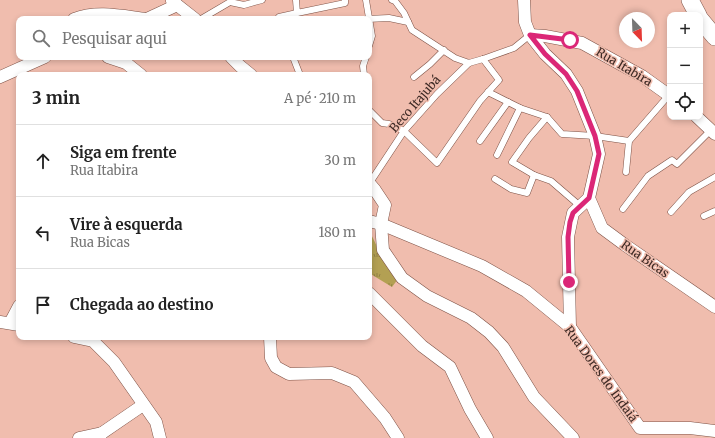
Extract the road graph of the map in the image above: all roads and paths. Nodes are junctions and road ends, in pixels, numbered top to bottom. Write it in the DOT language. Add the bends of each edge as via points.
graph roads {
  1 [pos="262,0"];
  2 [pos="296,0"];
  3 [pos="322,0"];
  4 [pos="345,0"];
  5 [pos="366,0"];
  6 [pos="392,0"];
  7 [pos="524,0"];
  8 [pos="690,0"];
  9 [pos="173,3"];
  10 [pos="324,8"];
  11 [pos="696,12"];
  12 [pos="297,13"];
  13 [pos="83,16"];
  14 [pos="126,16"];
  15 [pos="151,16"];
  16 [pos="191,16"];
  17 [pos="206,16"];
  18 [pos="284,16"];
  19 [pos="368,16"];
  20 [pos="372,19"];
  21 [pos="408,22"];
  22 [pos="703,23"];
  23 [pos="530,35"];
  24 [pos="715,37"];
  25 [pos="444,50"];
  26 [pos="483,59"];
  27 [pos="34,60"];
  28 [pos="117,60"];
  29 [pos="235,60"];
  30 [pos="294,60"];
  31 [pos="365,60"];
  32 [pos="468,63"];
  33 [pos="137,72"];
  34 [pos="247,72"];
  35 [pos="299,72"];
  36 [pos="363,72"];
  37 [pos="414,76"];
  38 [pos="0,77"];
  39 [pos="488,92"];
  40 [pos="667,94"];
  41 [pos="667,99"];
  42 [pos="508,102"];
  43 [pos="520,108"];
  44 [pos="372,113"];
  45 [pos="547,117"];
  46 [pos="700,120"];
  47 [pos="404,131"];
  48 [pos="713,132"];
  49 [pos="595,136"];
  50 [pos="480,141"];
  51 [pos="629,141"];
  52 [pos="497,155"];
  53 [pos="626,172"];
  54 [pos="534,175"];
  55 [pos="715,177"];
  56 [pos="372,179"];
  57 [pos="495,179"];
  58 [pos="372,187"];
  59 [pos="584,202"];
  60 [pos="623,209"];
  61 [pos="715,211"];
  62 [pos="671,212"];
  63 [pos="704,216"];
  64 [pos="372,222"];
  65 [pos="381,224"];
  66 [pos="372,296"];
  67 [pos="715,307"];
  68 [pos="16,312"];
  69 [pos="10,323"];
  70 [pos="570,327"];
  71 [pos="95,340"];
  72 [pos="270,340"];
  73 [pos="143,406"];
  74 [pos="156,422"];
  75 [pos="715,431"];
  76 [pos="642,433"];
  77 [pos="100,436"];
  78 [pos="79,438"];
  79 [pos="160,438"];
  80 [pos="169,438"];
  81 [pos="398,438"];
  82 [pos="487,438"];
  83 [pos="573,438"];
  1 -- 17 [label="lane" via="244,5 230,2"];
  2 -- 12 [label="lane"];
  3 -- 10 [label="lane"];
  4 -- 10 [label="lane" via="345,3"];
  5 -- 19 [label="lane"];
  6 -- 21 [label="lane" via="404,12"];
  7 -- 23 [label="street" via="525,22"];
  8 -- 11 [label="street"];
  9 -- 15 [label="street"];
  9 -- 16 [label="street"];
  10 -- 12 [label="lane"];
  12 -- 18 [label="lane"];
  13 -- 14 [label="street"];
  20 -- 21 [label="lane" via="389,18"];
  21 -- 25 [label="lane" via="412,30"];
  22 -- 24 [label="street"];
  23 -- 26 [label="lane" via="514,48"];
  23 -- 40 [label="street, Rua Itabira" via="582,43 642,76"];
  23 -- 49 [label="street" via="566,74 577,91"];
  25 -- 32 [label="lane"];
  25 -- 37 [label="lane"];
  26 -- 32 [label="lane"];
  26 -- 39 [label="lane" via="500,80"];
  27 -- 38 [label="street"];
  28 -- 33 [label="street" via="126,63"];
  29 -- 34 [label="street"];
  30 -- 35 [label="lane"];
  31 -- 36 [label="lane"];
  32 -- 47 [label="lane, Beco Itajubá"];
  39 -- 42 [label="lane"];
  39 -- 47 [label="lane" via="437,163"];
  41 -- 51 [label="lane"];
  42 -- 43 [label="lane"];
  42 -- 50 [label="lane"];
  43 -- 45 [label="lane"];
  43 -- 52 [label="lane"];
  44 -- 47 [label="lane" via="382,123"];
  45 -- 49 [label="lane" via="562,134"];
  45 -- 54 [label="lane" via="512,162"];
  46 -- 48 [label="street"];
  47 -- 56 [label="lane, Beco Itajubá"];
  48 -- 60 [label="lane" via="677,164 672,160 648,176"];
  49 -- 51 [label="lane"];
  49 -- 59 [label="street" via="599,154"];
  51 -- 53 [label="lane"];
  54 -- 57 [label="lane" via="527,193 511,189"];
  54 -- 59 [label="lane" via="551,181"];
  55 -- 62 [label="lane" via="689,192"];
  58 -- 65 [label="street" via="385,205"];
  59 -- 67 [label="street, Rua Bicas" via="602,228"];
  59 -- 70 [label="street" via="573,213 568,237"];
  61 -- 63 [label="lane"];
  64 -- 65 [label="street, Rua Dores do Indaiá"];
  65 -- 70 [label="street, Rua Dores do Indaiá" via="482,266 526,292"];
  65 -- 83 [label="street" via="383,250 402,278 427,296 471,318 488,332 503,347 534,397"];
  66 -- 82 [label="street" via="422,346 450,367"];
  68 -- 69 [label="street"];
  70 -- 76 [label="street, Rua Dores do Indaiá"];
  71 -- 73 [label="street" via="114,362"];
  72 -- 81 [label="street" via="271,358 276,367 289,374 332,373 354,382 385,418"];
  73 -- 74 [label="street"];
  73 -- 77 [label="street"];
  74 -- 79 [label="street"];
  74 -- 80 [label="street"];
  75 -- 76 [label="street, Rua Dores do Indaiá" via="690,428"];
  77 -- 78 [label="street"];
}
